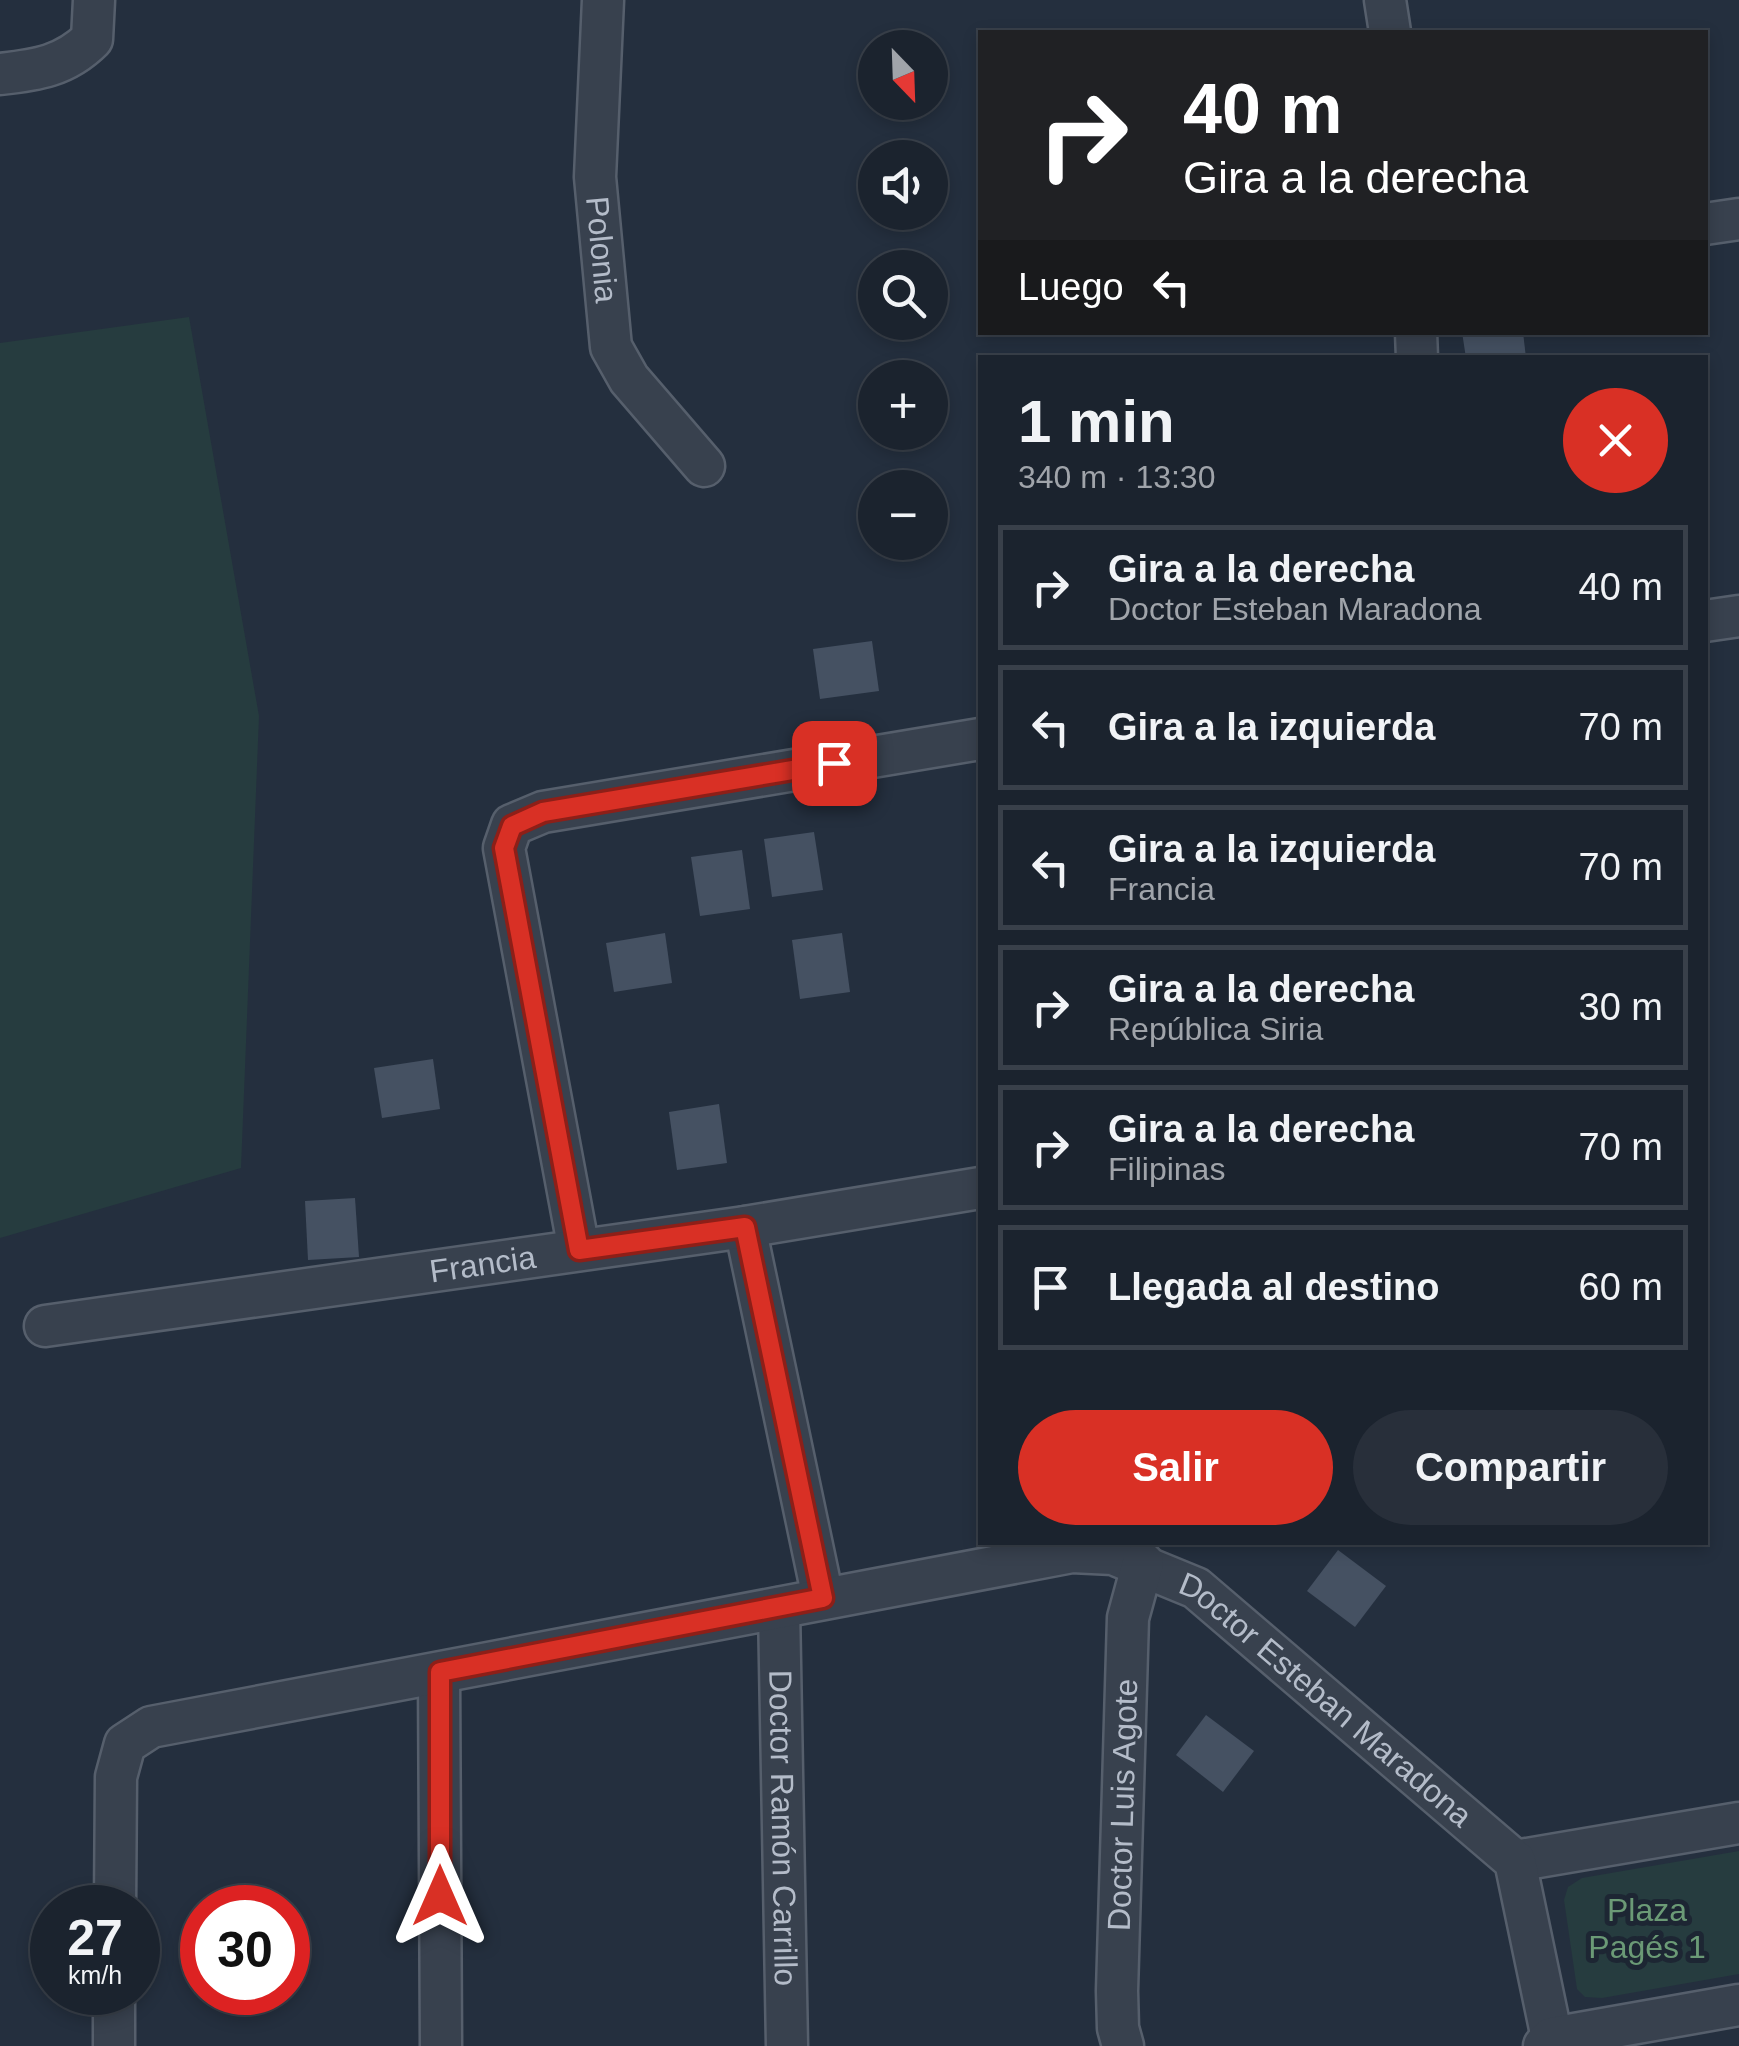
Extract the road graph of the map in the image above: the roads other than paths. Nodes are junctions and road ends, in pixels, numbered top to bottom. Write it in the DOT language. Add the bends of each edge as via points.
graph roads {
  1 [pos="94,0"];
  2 [pos="603,0"];
  3 [pos="1385,0"];
  4 [pos="1390,30"];
  5 [pos="0,74"];
  6 [pos="1739,218"];
  7 [pos="1708,223"];
  8 [pos="704,466"];
  9 [pos="1739,616"];
  10 [pos="1708,621"];
  11 [pos="978,739"];
  12 [pos="978,1188"];
  13 [pos="745,1227"];
  14 [pos="579,1250"];
  15 [pos="45,1326"];
  16 [pos="1143,1563"];
  17 [pos="823,1598"];
  18 [pos="778,1608"];
  19 [pos="440,1672"];
  20 [pos="1739,1823"];
  21 [pos="1515,1861"];
  22 [pos="115,1885"];
  23 [pos="1739,2006"];
  24 [pos="114,2015"];
  25 [pos="1548,2042"];
  26 [pos="114,2046"];
  27 [pos="441,2046"];
  28 [pos="787,2046"];
  29 [pos="1123,2046"];
  1 -- 5 [label="street" via="92,39 74,56 43,69"];
  2 -- 8 [label="street, Polonia" via="596,176 611,347 629,380"];
  3 -- 4 [label="street"];
  6 -- 7 [label="street"];
  9 -- 10 [label="street"];
  11 -- 14 [label="street" via="543,812 512,826 504,848"];
  12 -- 13 [label="street, Francia"];
  13 -- 14 [label="street, Francia"];
  13 -- 17 [label="street"];
  14 -- 15 [label="street, Francia"];
  16 -- 17 [label="street, Doctor Esteban Maradona" via="1072,1552"];
  16 -- 21 [label="street, Doctor Esteban Maradona" via="1196,1588"];
  16 -- 29 [label="street, Doctor Luis Agote" via="1128,1618 1117,1991"];
  17 -- 18 [label="street, Doctor Esteban Maradona"];
  18 -- 19 [label="street, Doctor Esteban Maradona"];
  18 -- 28 [label="street, Doctor Ramón Carrillo"];
  19 -- 22 [label="street, Doctor Esteban Maradona" via="150,1726 125,1744 116,1778"];
  19 -- 27 [label="street"];
  20 -- 21 [label="street"];
  21 -- 25 [label="street"];
  23 -- 25 [label="street"];
  24 -- 26 [label="street"];
}
